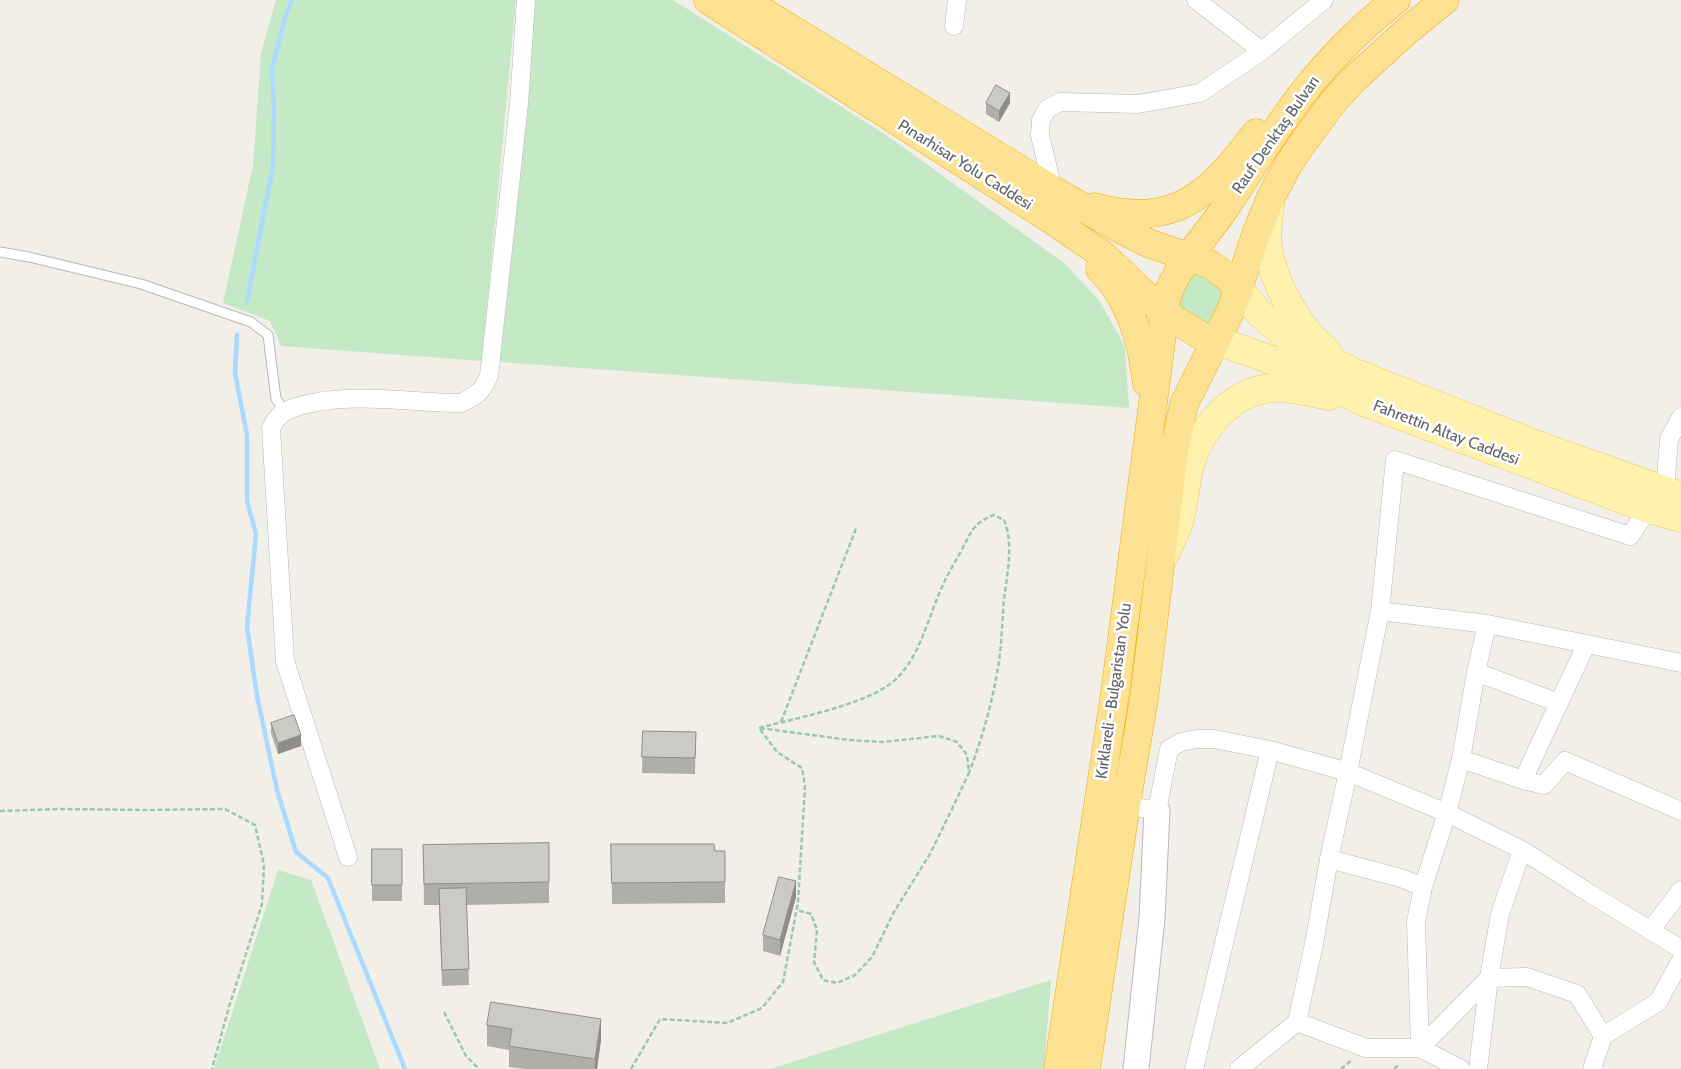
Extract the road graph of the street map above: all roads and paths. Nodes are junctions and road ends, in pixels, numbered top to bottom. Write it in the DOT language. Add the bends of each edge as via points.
graph roads {
  1 [pos="526,0"];
  2 [pos="708,0"];
  3 [pos="744,0"];
  4 [pos="957,0"];
  5 [pos="1196,0"];
  6 [pos="1323,0"];
  7 [pos="1396,0"];
  8 [pos="1445,0"];
  9 [pos="1373,18"];
  10 [pos="954,26"];
  11 [pos="1262,51"];
  12 [pos="1053,190"];
  13 [pos="1271,197"];
  14 [pos="1052,220"];
  15 [pos="0,252"];
  16 [pos="1188,257"];
  17 [pos="1239,289"];
  18 [pos="1164,312"];
  19 [pos="1215,340"];
  20 [pos="1374,394"];
  21 [pos="1153,410"];
  22 [pos="285,411"];
  23 [pos="1681,417"];
  24 [pos="1666,505"];
  25 [pos="858,526"];
  26 [pos="1160,565"];
  27 [pos="1380,611"];
  28 [pos="1487,624"];
  29 [pos="1586,645"];
  30 [pos="1681,664"];
  31 [pos="1476,672"];
  32 [pos="1559,703"];
  33 [pos="781,722"];
  34 [pos="759,728"];
  35 [pos="1270,750"];
  36 [pos="1461,759"];
  37 [pos="1348,772"];
  38 [pos="969,773"];
  39 [pos="1523,780"];
  40 [pos="1126,805"];
  41 [pos="0,811"];
  42 [pos="1157,811"];
  43 [pos="1681,811"];
  44 [pos="1447,813"];
  45 [pos="1522,850"];
  46 [pos="348,857"];
  47 [pos="1329,859"];
  48 [pos="1423,887"];
  49 [pos="1681,890"];
  50 [pos="797,910"];
  51 [pos="1650,931"];
  52 [pos="1681,949"];
  53 [pos="1681,960"];
  54 [pos="1488,978"];
  55 [pos="444,1012"];
  56 [pos="1298,1022"];
  57 [pos="1603,1036"];
  58 [pos="1420,1048"];
  59 [pos="212,1069"];
  60 [pos="479,1069"];
  61 [pos="631,1069"];
  62 [pos="1058,1069"];
  63 [pos="1086,1069"];
  64 [pos="1136,1069"];
  65 [pos="1194,1069"];
  66 [pos="1239,1069"];
  67 [pos="1461,1069"];
  68 [pos="1478,1069"];
  69 [pos="1592,1069"];
  1 -- 22 [label="street" via="517,124 489,376 483,388 461,403 356,398 322,401"];
  2 -- 14 [label="highway, Pınarhisar Yolu Caddesi"];
  3 -- 12 [label="highway, Pınarhisar Yolu Caddesi"];
  4 -- 10 [label="street"];
  5 -- 11 [label="street"];
  6 -- 11 [label="street"];
  7 -- 9 [label="highway, Rauf Denktaş Bulvarı"];
  8 -- 13 [label="highway, Rauf Denktaş Bulvarı" via="1373,61 1333,102 1288,165"];
  9 -- 12 [label="highway" via="1335,44 1296,81 1223,173 1198,197 1184,204 1139,214 1094,207"];
  9 -- 16 [label="highway, Rauf Denktaş Bulvarı" via="1291,109"];
  11 -- 12 [label="street" via="1200,93 1138,104 1060,102 1047,109 1041,120 1040,135"];
  12 -- 16 [label="highway, Pınarhisar Yolu Caddesi" via="1129,235"];
  13 -- 17 [label="highway, Rauf Denktaş Bulvarı"];
  13 -- 20 [label="main road" via="1268,247 1279,284 1303,326"];
  14 -- 18 [label="highway, Pınarhisar Yolu Caddesi" via="1104,255"];
  14 -- 21 [label="highway" via="1107,276 1119,295 1138,337"];
  15 -- 22 [label="lane" via="141,284 251,322 268,335 276,399"];
  16 -- 17 [label="highway, Pınarhisar Yolu Caddesi" via="1211,266"];
  16 -- 18 [label="highway" via="1171,285"];
  17 -- 19 [label="highway"];
  17 -- 20 [label="main road, Fahrettin Altay Caddesi" via="1260,314 1292,342"];
  18 -- 19 [label="highway, Pınarhisar Yolu Caddesi" via="1200,335"];
  18 -- 21 [label="highway, Kırklareli - Bulgaristan Yolu"];
  19 -- 20 [label="main road, Fahrettin Altay Caddesi"];
  19 -- 26 [label="highway, Kırklareli - Bulgaristan Yolu" via="1184,404 1174,451"];
  20 -- 24 [label="main road, Fahrettin Altay Caddesi"];
  20 -- 26 [label="main road" via="1274,388 1257,390 1227,407 1205,432 1196,451 1179,523"];
  21 -- 62 [label="highway, Kırklareli - Bulgaristan Yolu" via="1114,700"];
  22 -- 46 [label="street" via="271,428 285,660"];
  23 -- 24 [label="street" via="1669,440"];
  24 -- 27 [label="street" via="1630,536 1395,460"];
  25 -- 33 [label="path"];
  26 -- 40 [label="highway, Kırklareli - Bulgaristan Yolu" via="1144,699"];
  27 -- 28 [label="street"];
  27 -- 37 [label="street"];
  28 -- 29 [label="street"];
  28 -- 31 [label="street"];
  29 -- 30 [label="street"];
  29 -- 32 [label="street"];
  31 -- 32 [label="street"];
  31 -- 36 [label="street"];
  32 -- 39 [label="street"];
  33 -- 34 [label="path"];
  33 -- 38 [label="path" via="876,694 897,679 910,662 942,586 974,527 982,519 994,515 1004,520 1009,532 999,660 987,721"];
  34 -- 38 [label="path" via="883,742 939,736 957,742 967,755"];
  34 -- 50 [label="path" via="777,752 802,768 805,786"];
  35 -- 37 [label="street"];
  35 -- 42 [label="street" via="1214,739 1181,742 1169,748"];
  35 -- 65 [label="street"];
  36 -- 39 [label="street"];
  36 -- 44 [label="street"];
  37 -- 44 [label="street"];
  37 -- 47 [label="street"];
  38 -- 50 [label="path" via="930,854 894,912 872,956 855,975 837,983 822,980 814,962 817,930 812,914"];
  39 -- 43 [label="street" via="1544,785 1565,761"];
  40 -- 42 [label="street"];
  40 -- 63 [label="highway, Kırklareli - Bulgaristan Yolu"];
  41 -- 59 [label="path" via="225,808 255,825 264,865 262,904 228,1007"];
  42 -- 64 [label="street" via="1152,918"];
  44 -- 45 [label="street"];
  44 -- 48 [label="street"];
  45 -- 51 [label="street"];
  45 -- 54 [label="street" via="1500,914"];
  47 -- 48 [label="street"];
  47 -- 56 [label="street"];
  48 -- 58 [label="street" via="1416,922"];
  49 -- 51 [label="street"];
  50 -- 61 [label="path" via="782,982 762,1008 727,1023 660,1019"];
  51 -- 52 [label="street"];
  53 -- 57 [label="street" via="1658,1002"];
  54 -- 57 [label="street" via="1527,977 1577,994"];
  54 -- 58 [label="street"];
  54 -- 68 [label="street"];
  55 -- 60 [label="path" via="466,1056"];
  56 -- 58 [label="street" via="1366,1048"];
  56 -- 66 [label="street"];
  57 -- 69 [label="street"];
  58 -- 67 [label="street"];
}
